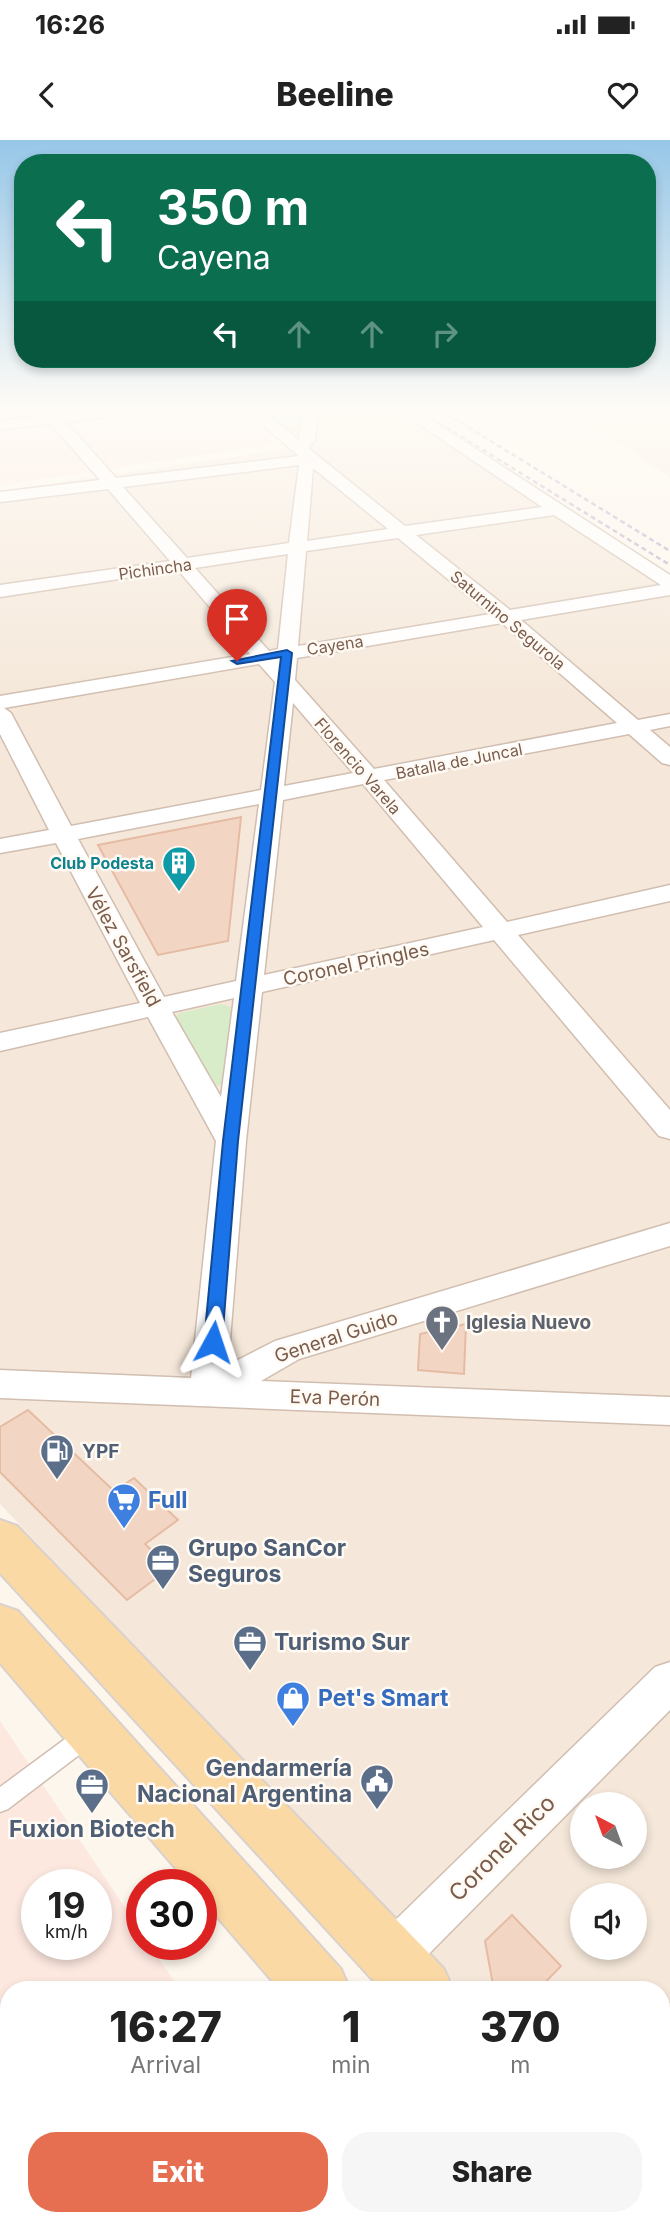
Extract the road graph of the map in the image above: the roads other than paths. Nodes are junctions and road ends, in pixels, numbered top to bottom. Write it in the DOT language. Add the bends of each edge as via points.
graph roads {
  1 [pos="126,502"];
  2 [pos="301,502"];
  3 [pos="366,502"];
  4 [pos="550,502"];
  5 [pos="560,509"];
  6 [pos="403,532"];
  7 [pos="296,549"];
  8 [pos="181,565"];
  9 [pos="670,583"];
  10 [pos="670,589"];
  11 [pos="0,591"];
  12 [pos="506,617"];
  13 [pos="287,653"];
  14 [pos="263,656"];
  15 [pos="285,682"];
  16 [pos="0,702"];
  17 [pos="0,713"];
  18 [pos="670,720"];
  19 [pos="635,727"];
  20 [pos="670,758"];
  21 [pos="370,778"];
  22 [pos="270,797"];
  23 [pos="62,834"];
  24 [pos="0,846"];
  25 [pos="670,894"];
  26 [pos="499,932"];
  27 [pos="249,987"];
  28 [pos="156,1008"];
  29 [pos="0,1042"];
  30 [pos="670,1129"];
  31 [pos="231,1141"];
  32 [pos="670,1234"];
  33 [pos="0,1384"];
  34 [pos="208,1393"];
  35 [pos="669,1412"];
  36 [pos="0,1540"];
  37 [pos="0,1627"];
  38 [pos="670,1681"];
  39 [pos="94,1730"];
  40 [pos="0,1801"];
  41 [pos="408,1973"];
  42 [pos="312,1981"];
  1 -- 8 [label="street, Florencio Varela"];
  2 -- 7 [label="street"];
  3 -- 6 [label="street, Saturnino Segurola"];
  4 -- 5 [label="street"];
  5 -- 6 [label="street, Pichincha"];
  5 -- 9 [label="street"];
  6 -- 7 [label="street, Pichincha"];
  6 -- 12 [label="street, Saturnino Segurola"];
  7 -- 8 [label="street, Pichincha"];
  7 -- 13 [label="street"];
  8 -- 11 [label="street, Pichincha"];
  8 -- 14 [label="street, Florencio Varela"];
  10 -- 12 [label="street, Cayena"];
  12 -- 13 [label="street, Cayena"];
  12 -- 19 [label="street, Saturnino Segurola"];
  13 -- 14 [label="street, Cayena"];
  13 -- 15 [label="street"];
  14 -- 15 [label="street, Florencio Varela"];
  14 -- 16 [label="street, Cayena"];
  15 -- 21 [label="street, Florencio Varela"];
  15 -- 22 [label="street"];
  17 -- 23 [label="street, Vélez Sarsfield"];
  18 -- 19 [label="street, Batalla de Juncal"];
  19 -- 20 [label="street, Saturnino Segurola"];
  19 -- 21 [label="street, Batalla de Juncal"];
  21 -- 22 [label="street, Batalla de Juncal"];
  21 -- 26 [label="street, Florencio Varela"];
  22 -- 23 [label="street, Batalla de Juncal"];
  22 -- 27 [label="street"];
  23 -- 24 [label="street, Batalla de Juncal"];
  23 -- 28 [label="street, Vélez Sarsfield"];
  25 -- 26 [label="street, Coronel Pringles"];
  26 -- 27 [label="street, Coronel Pringles"];
  26 -- 30 [label="street, Florencio Varela"];
  27 -- 28 [label="street, Coronel Pringles"];
  27 -- 31 [label="street"];
  28 -- 29 [label="street, Coronel Pringles"];
  28 -- 31 [label="street, Vélez Sarsfield"];
  31 -- 34 [label="street"];
  32 -- 34 [label="street, General Guido" via="287,1350"];
  33 -- 34 [label="street, Eva Perón"];
  34 -- 35 [label="street, Eva Perón"];
  36 -- 41 [label="main road"];
  37 -- 39 [label="main road"];
  38 -- 41 [label="street, Coronel Rico"];
  39 -- 40 [label="lane"];
  39 -- 42 [label="main road"];
}
